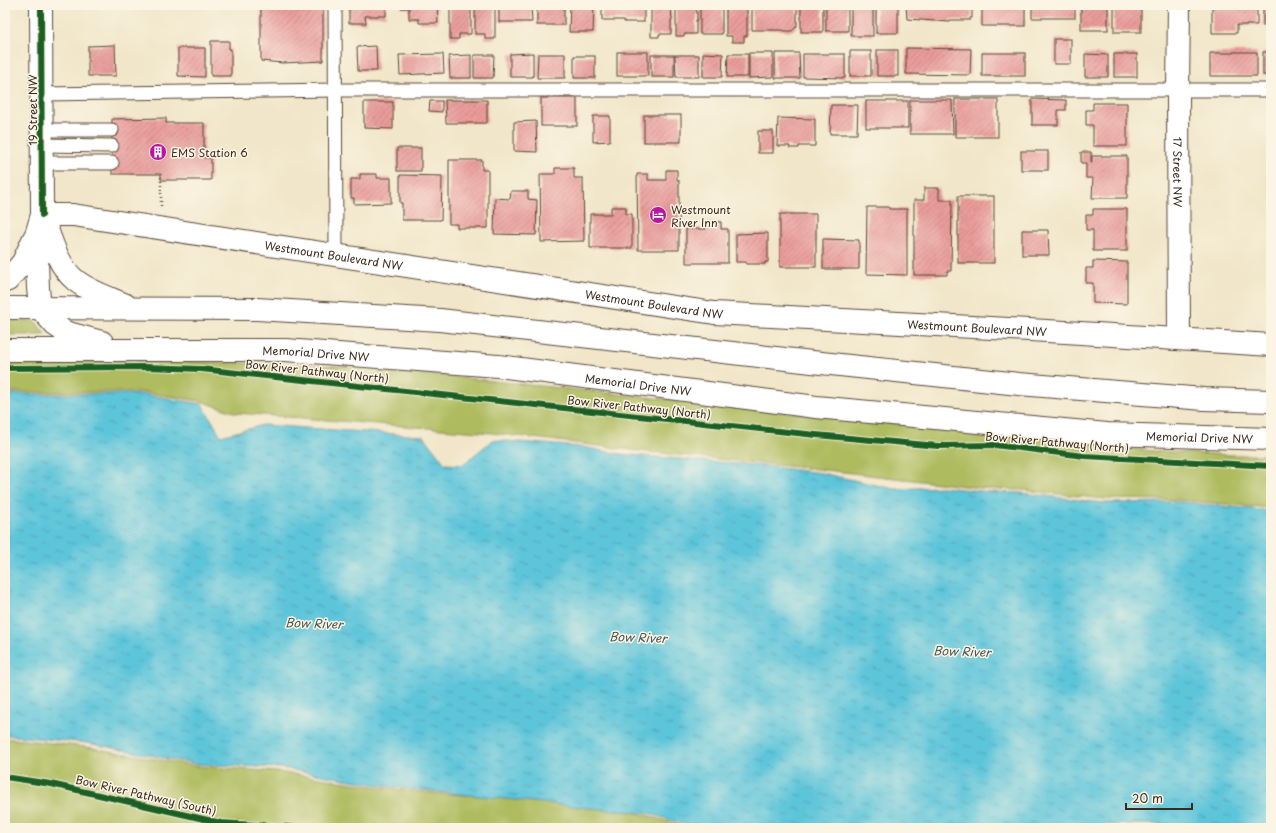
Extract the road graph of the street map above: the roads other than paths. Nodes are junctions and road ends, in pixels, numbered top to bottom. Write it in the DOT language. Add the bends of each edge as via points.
graph roads {
  1 [pos="41,5"];
  2 [pos="335,5"];
  3 [pos="1179,5"];
  4 [pos="336,90"];
  5 [pos="1271,90"];
  6 [pos="1178,91"];
  7 [pos="42,94"];
  8 [pos="112,130"];
  9 [pos="42,146"];
  10 [pos="112,146"];
  11 [pos="112,163"];
  12 [pos="39,225"];
  13 [pos="336,254"];
  14 [pos="5,281"];
  15 [pos="5,308"];
  16 [pos="40,308"];
  17 [pos="134,308"];
  18 [pos="1179,339"];
  19 [pos="1271,345"];
  20 [pos="5,350"];
  21 [pos="130,350"];
  22 [pos="1271,401"];
  23 [pos="1271,439"];
  1 -- 7 [label="main road, 19 Street NW"];
  2 -- 4 [label="lane"];
  3 -- 6 [label="main road, 17 Street NW"];
  4 -- 6 [label="lane"];
  4 -- 7 [label="lane"];
  4 -- 13 [label="lane"];
  5 -- 6 [label="lane"];
  6 -- 18 [label="main road, 17 Street NW"];
  7 -- 9 [label="main road, 19 Street NW"];
  8 -- 9 [label="lane"];
  9 -- 10 [label="lane"];
  9 -- 11 [label="lane"];
  9 -- 12 [label="main road, 19 Street NW"];
  12 -- 13 [label="main road, Westmount Boulevard NW" via="73,215"];
  12 -- 14 [label="main road" via="23,262"];
  12 -- 16 [label="main road, 19 Street NW"];
  12 -- 17 [label="main road" via="64,267 76,281"];
  13 -- 18 [label="main road, Westmount Boulevard NW" via="714,312"];
  15 -- 16 [label="main road"];
  16 -- 17 [label="main road"];
  16 -- 21 [label="main road" via="65,332"];
  17 -- 22 [label="main road" via="257,309 440,320 1019,384 1204,399"];
  18 -- 19 [label="main road, Westmount Boulevard NW"];
  20 -- 21 [label="main road, Memorial Drive NW"];
  21 -- 23 [label="main road, Memorial Drive NW" via="285,350 498,366 816,407 1107,434"];
}
